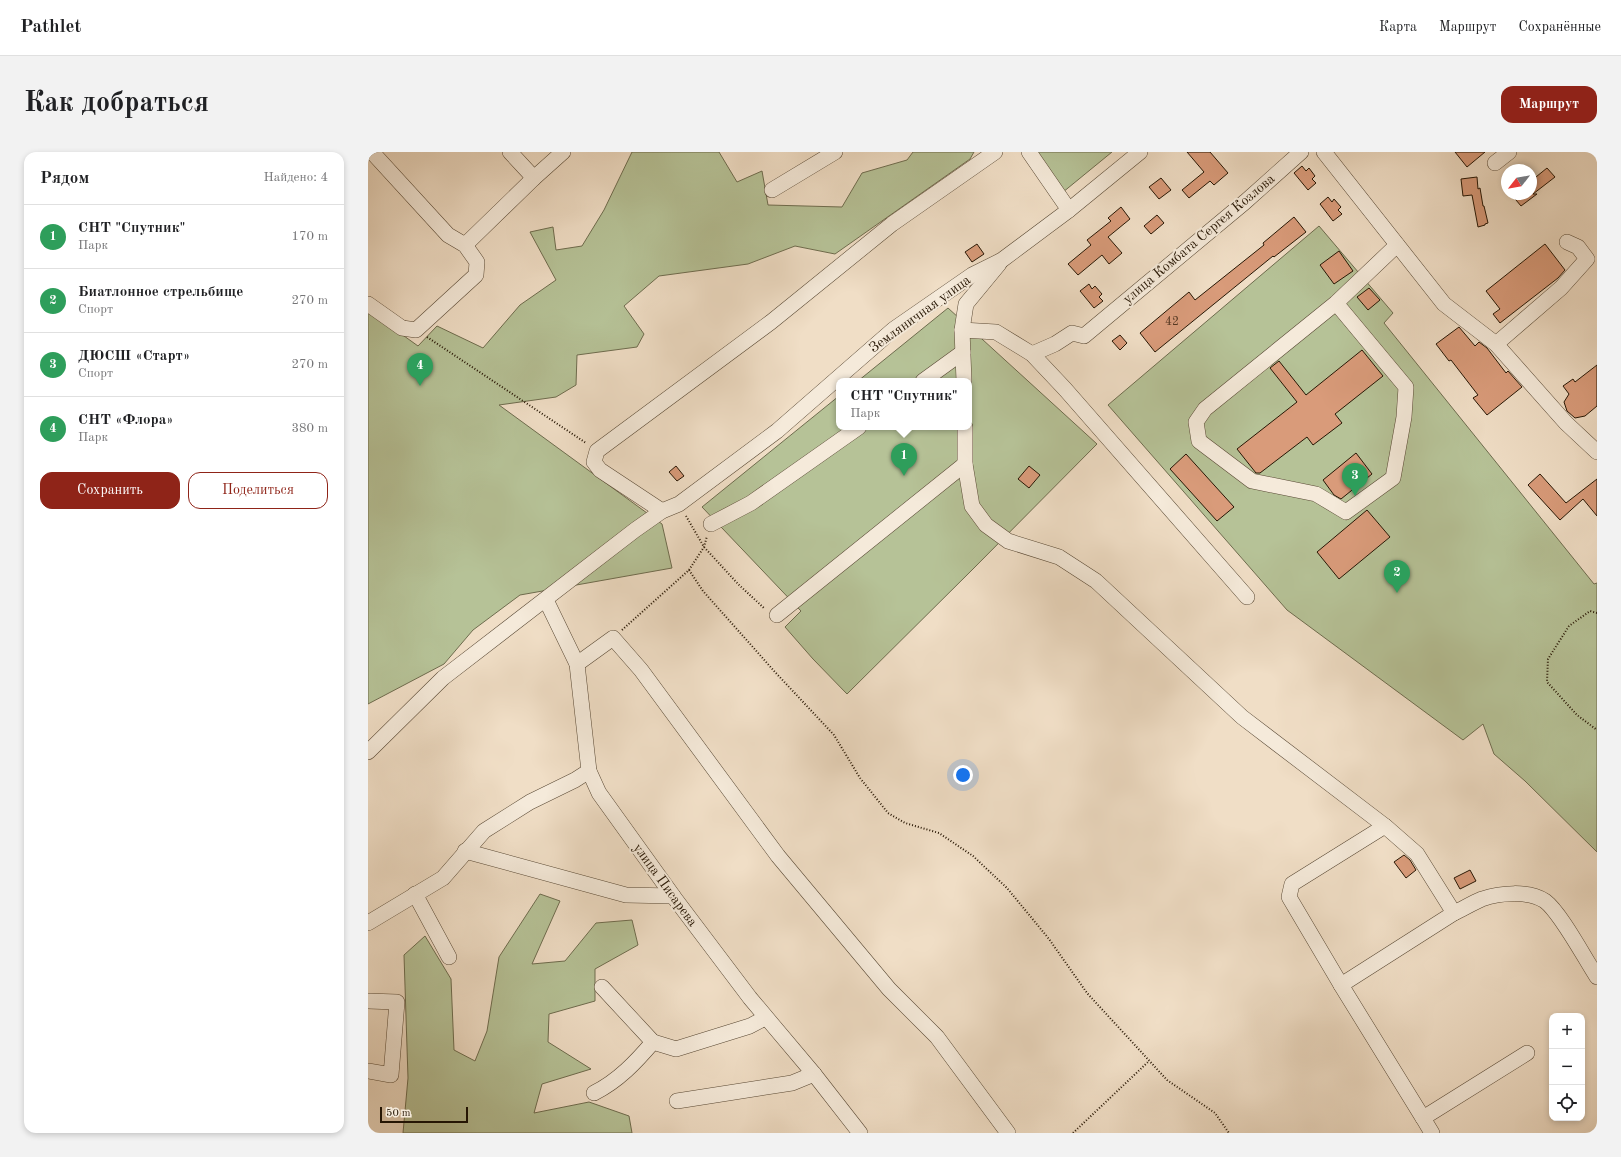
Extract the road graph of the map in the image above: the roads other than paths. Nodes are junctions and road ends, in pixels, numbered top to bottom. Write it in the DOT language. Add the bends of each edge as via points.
graph roads {
  1 [pos="372,152"];
  2 [pos="510,152"];
  3 [pos="563,152"];
  4 [pos="835,152"];
  5 [pos="995,152"];
  6 [pos="1029,152"];
  7 [pos="1140,152"];
  8 [pos="1301,152"];
  9 [pos="1324,152"];
  10 [pos="1509,152"];
  11 [pos="1495,163"];
  12 [pos="534,178"];
  13 [pos="772,190"];
  14 [pos="1070,210"];
  15 [pos="1567,242"];
  16 [pos="465,245"];
  17 [pos="1397,245"];
  18 [pos="1002,260"];
  19 [pos="1336,303"];
  20 [pos="368,304"];
  21 [pos="962,330"];
  22 [pos="1496,344"];
  23 [pos="963,352"];
  24 [pos="1032,354"];
  25 [pos="838,378"];
  26 [pos="927,378"];
  27 [pos="964,378"];
  28 [pos="836,380"];
  29 [pos="854,430"];
  30 [pos="965,430"];
  31 [pos="1597,452"];
  32 [pos="965,464"];
  33 [pos="662,511"];
  34 [pos="711,524"];
  35 [pos="1247,596"];
  36 [pos="546,600"];
  37 [pos="777,615"];
  38 [pos="577,664"];
  39 [pos="368,752"];
  40 [pos="589,771"];
  41 [pos="1385,826"];
  42 [pos="465,851"];
  43 [pos="415,894"];
  44 [pos="673,896"];
  45 [pos="1454,913"];
  46 [pos="368,923"];
  47 [pos="449,957"];
  48 [pos="1597,977"];
  49 [pos="1341,985"];
  50 [pos="602,987"];
  51 [pos="368,1001"];
  52 [pos="765,1018"];
  53 [pos="653,1042"];
  54 [pos="1527,1053"];
  55 [pos="368,1071"];
  56 [pos="814,1074"];
  57 [pos="594,1093"];
  58 [pos="677,1101"];
  59 [pos="1423,1118"];
  60 [pos="860,1133"];
  61 [pos="1008,1133"];
  62 [pos="1432,1133"];
  1 -- 16 [label="street" via="448,236"];
  2 -- 12 [label="street"];
  3 -- 12 [label="street"];
  4 -- 13 [label="street"];
  5 -- 33 [label="street" via="892,224 771,322 597,451 594,462 600,470"];
  6 -- 14 [label="street"];
  7 -- 14 [label="street, Земляничная улица"];
  8 -- 24 [label="street, улица Комбата Сергея Козлова" via="1084,336 1072,333"];
  9 -- 17 [label="street"];
  10 -- 11 [label="street"];
  12 -- 16 [label="street"];
  14 -- 18 [label="street, Земляничная улица"];
  15 -- 22 [label="street" via="1578,247 1587,259 1561,288"];
  16 -- 20 [label="street" via="477,262 476,275 416,330 402,328"];
  17 -- 19 [label="street"];
  17 -- 22 [label="street" via="1444,304"];
  18 -- 21 [label="street" via="966,304"];
  18 -- 25 [label="street, Земляничная улица" via="972,275 894,329"];
  19 -- 19 [label="street" via="1406,387 1404,417 1393,478 1346,512 1316,494 1252,481 1199,441 1196,422 1205,409"];
  21 -- 23 [label="street"];
  21 -- 24 [label="street" via="996,332"];
  22 -- 31 [label="street" via="1566,423"];
  23 -- 26 [label="street"];
  23 -- 27 [label="street"];
  24 -- 35 [label="street"];
  28 -- 33 [label="street, Земляничная улица" via="777,431 679,504"];
  29 -- 34 [label="street" via="751,504"];
  30 -- 32 [label="street"];
  32 -- 37 [label="street"];
  32 -- 41 [label="street" via="972,506 986,525 1008,541 1058,557 1096,581 1242,717"];
  33 -- 36 [label="street, Земляничная улица"];
  36 -- 38 [label="street, улица Писарева"];
  36 -- 39 [label="street, Земляничная улица" via="443,678"];
  38 -- 40 [label="street, улица Писарева"];
  38 -- 61 [label="street" via="613,638 641,670 778,856 889,988 937,1037"];
  40 -- 42 [label="street" via="530,802 484,831"];
  40 -- 44 [label="street, улица Писарева" via="599,793"];
  41 -- 45 [label="street" via="1417,854"];
  41 -- 49 [label="street" via="1292,884 1289,898"];
  42 -- 43 [label="street" via="443,878"];
  42 -- 44 [label="street" via="626,895"];
  43 -- 46 [label="street"];
  43 -- 47 [label="street"];
  44 -- 52 [label="street, улица Писарева"];
  45 -- 48 [label="street" via="1482,899 1507,894 1532,895 1545,902 1559,918"];
  45 -- 49 [label="street"];
  49 -- 59 [label="street"];
  50 -- 53 [label="street"];
  51 -- 55 [label="street" via="397,1002 391,1075"];
  52 -- 53 [label="street" via="750,1026 676,1049"];
  52 -- 56 [label="street, улица Писарева"];
  53 -- 57 [label="street" via="608,1086"];
  54 -- 59 [label="street"];
  56 -- 58 [label="street" via="792,1083"];
  56 -- 60 [label="street, улица Писарева"];
  59 -- 62 [label="street"];
}
